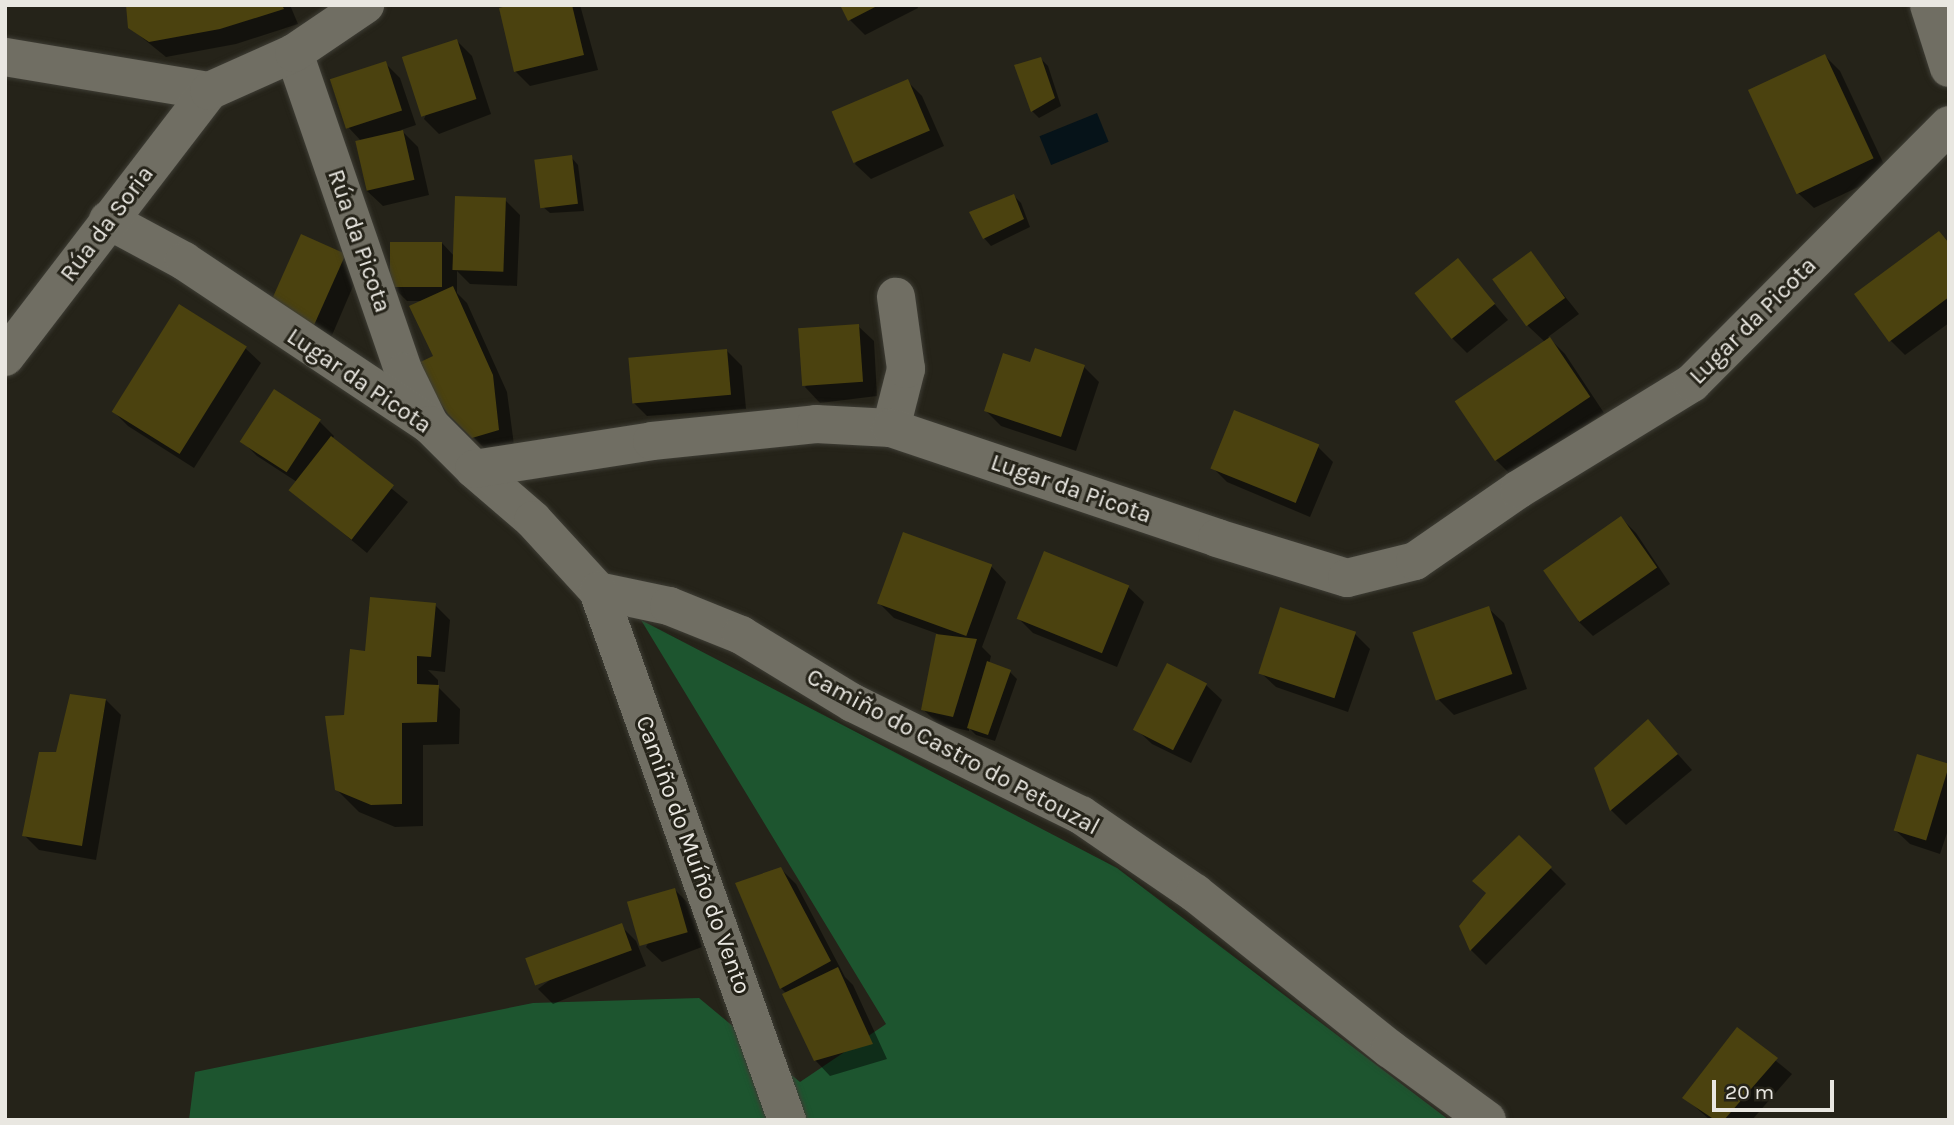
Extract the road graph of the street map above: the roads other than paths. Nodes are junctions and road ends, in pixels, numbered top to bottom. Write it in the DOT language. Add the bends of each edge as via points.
graph roads {
  1 [pos="365,5"];
  2 [pos="1929,5"];
  3 [pos="294,53"];
  4 [pos="5,57"];
  5 [pos="1949,68"];
  6 [pos="209,91"];
  7 [pos="1949,125"];
  8 [pos="108,220"];
  9 [pos="896,297"];
  10 [pos="5,357"];
  11 [pos="430,425"];
  12 [pos="891,428"];
  13 [pos="474,469"];
  14 [pos="598,591"];
  15 [pos="787,1120"];
  16 [pos="1487,1120"];
  1 -- 3 [label="street"];
  2 -- 5 [label="street"];
  3 -- 6 [label="street"];
  3 -- 11 [label="street, Rúa da Picota" via="404,372"];
  4 -- 6 [label="street"];
  6 -- 8 [label="street, Rúa da Soria"];
  7 -- 12 [label="street, Lugar da Picota" via="1692,383 1519,489 1415,561 1347,578"];
  8 -- 10 [label="street, Rúa da Soria"];
  8 -- 11 [label="street, Lugar da Picota" via="184,261"];
  9 -- 12 [label="street" via="906,369"];
  11 -- 13 [label="street, Lugar da Picota"];
  12 -- 13 [label="street, Lugar da Picota" via="816,424 652,441"];
  13 -- 14 [label="street" via="533,520"];
  14 -- 15 [label="street, Camiño do Muíño do Vento"];
  14 -- 16 [label="street, Camiño do Castro do Petouzal" via="669,606 741,635 853,703 1081,815 1195,893"];
}
